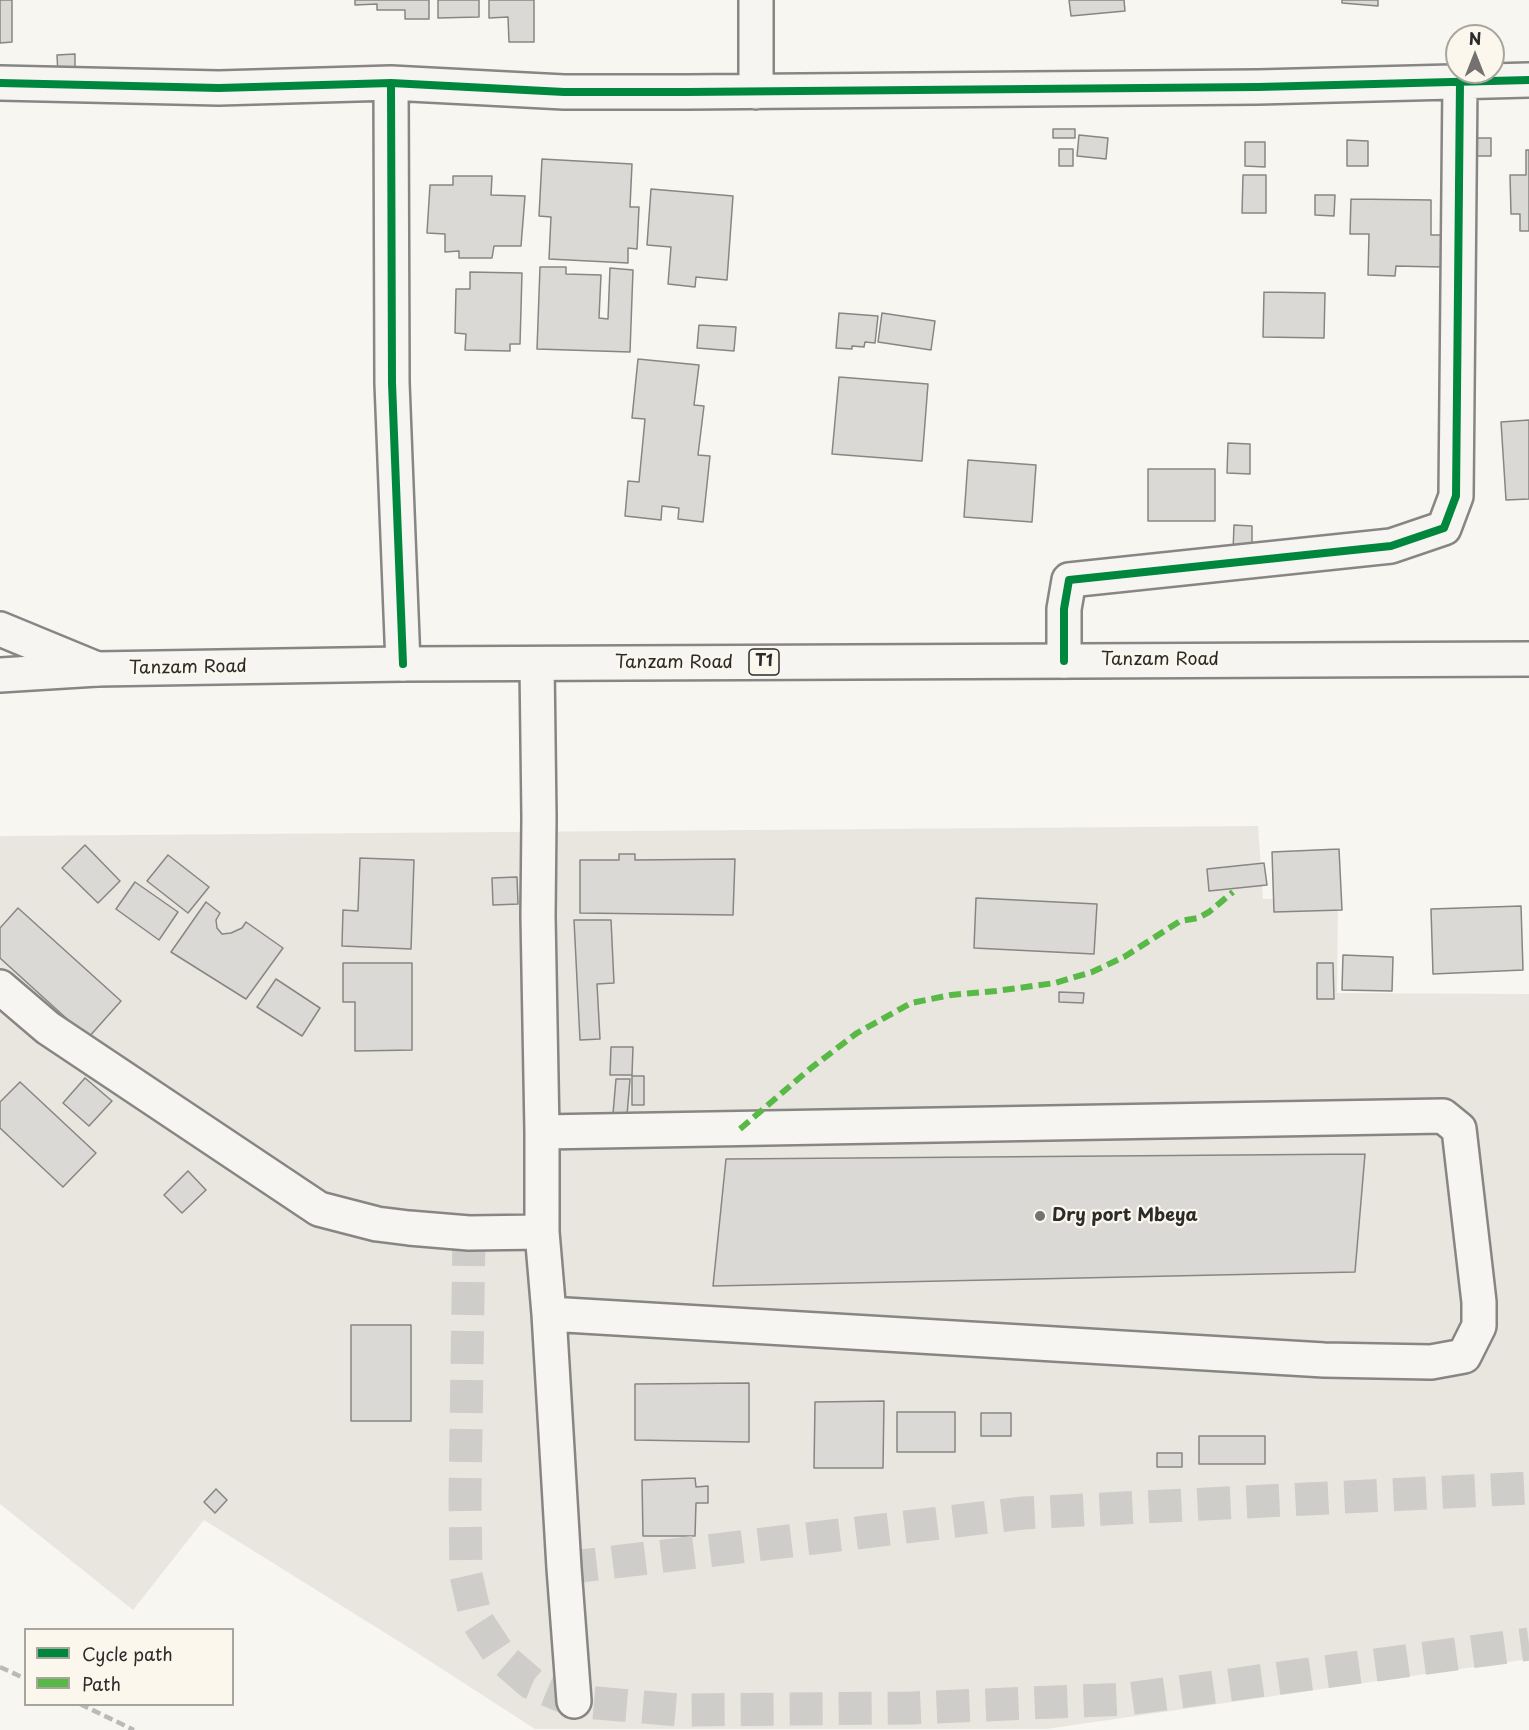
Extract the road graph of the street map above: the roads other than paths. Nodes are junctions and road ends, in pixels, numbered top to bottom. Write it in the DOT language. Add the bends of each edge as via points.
graph roads {
  1 [pos="756,0"];
  2 [pos="1529,80"];
  3 [pos="1505,81"];
  4 [pos="1445,82"];
  5 [pos="0,83"];
  6 [pos="391,83"];
  7 [pos="1460,84"];
  8 [pos="756,92"];
  9 [pos="0,629"];
  10 [pos="1529,658"];
  11 [pos="1064,661"];
  12 [pos="403,664"];
  13 [pos="537,664"];
  14 [pos="97,669"];
  15 [pos="0,675"];
  16 [pos="0,987"];
  17 [pos="542,1132"];
  18 [pos="542,1232"];
  19 [pos="549,1314"];
  20 [pos="574,1701"];
  1 -- 8 [label="main road"];
  2 -- 3 [label="main road"];
  4 -- 8 [label="main road"];
  5 -- 6 [label="main road" via="219,88"];
  6 -- 8 [label="main road" via="564,92"];
  6 -- 12 [label="main road" via="392,383"];
  7 -- 11 [label="main road" via="1456,496 1444,528 1391,546 1070,580 1064,609"];
  9 -- 14 [label="main road"];
  10 -- 11 [label="main road, Tanzam Road / T1"];
  11 -- 13 [label="main road, Tanzam Road / T1"];
  12 -- 13 [label="main road, Tanzam Road / T1"];
  12 -- 14 [label="main road, Tanzam Road / T1"];
  13 -- 17 [label="main road"];
  14 -- 15 [label="main road, Tanzam Road / T1"];
  16 -- 18 [label="main road" via="48,1028 319,1209 409,1228 469,1233"];
  17 -- 18 [label="main road"];
  17 -- 19 [label="main road" via="1443,1116 1459,1129 1479,1326 1464,1356 1431,1362 1312,1359"];
  18 -- 19 [label="main road"];
  19 -- 20 [label="main road"];
}
